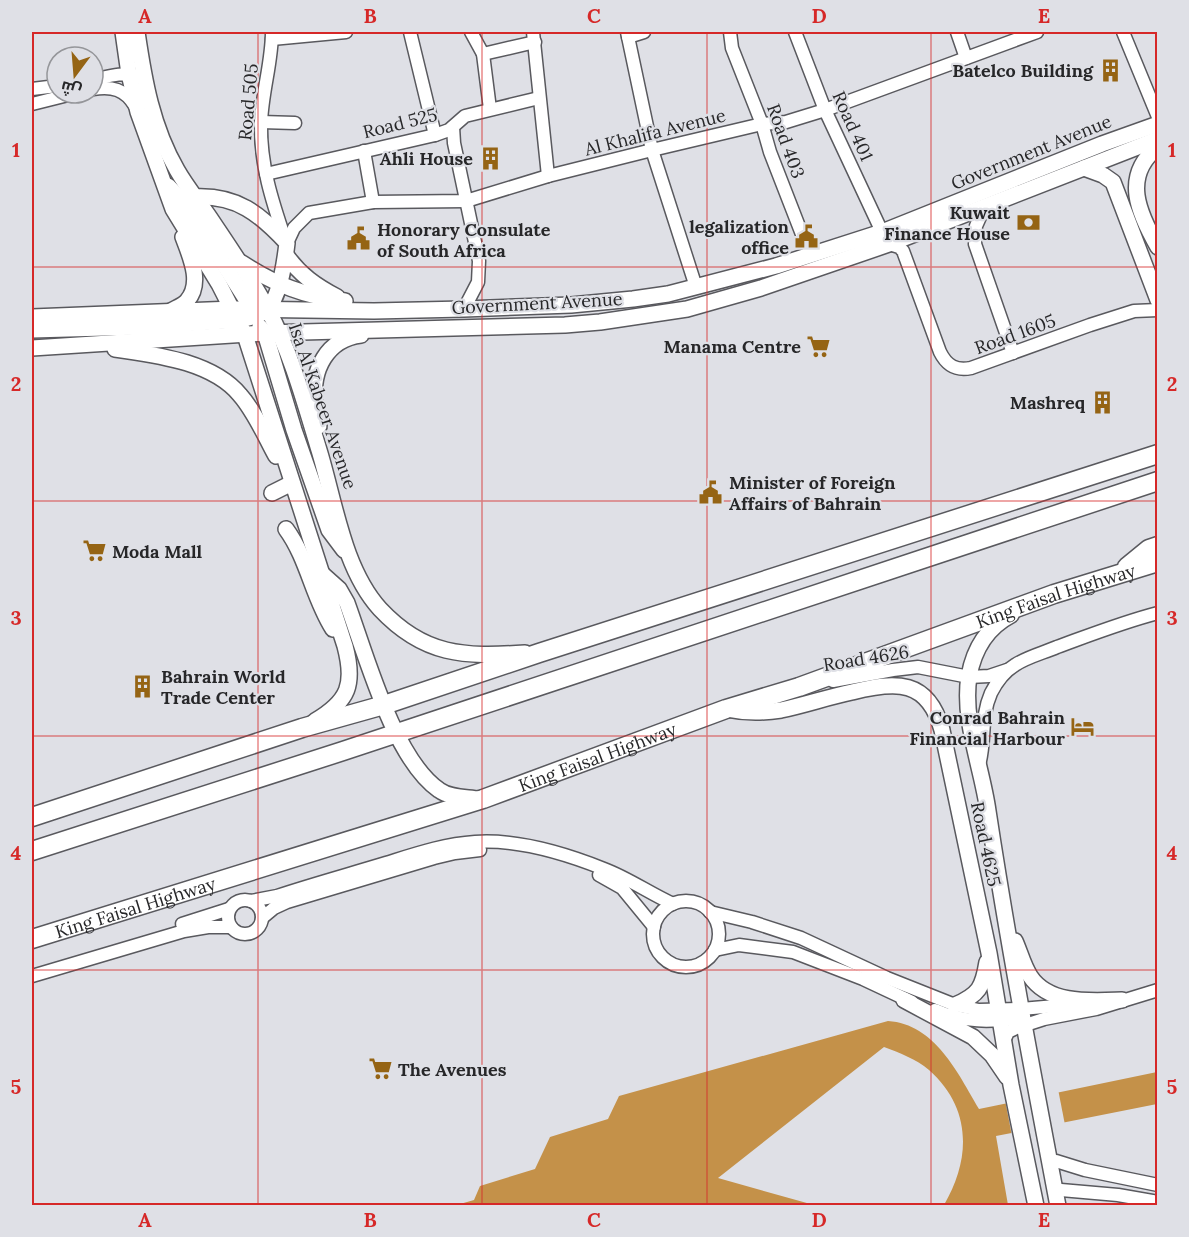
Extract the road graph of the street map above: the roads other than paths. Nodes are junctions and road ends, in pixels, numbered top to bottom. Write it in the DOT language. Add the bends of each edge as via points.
graph roads {
  1 [pos="123,32"];
  2 [pos="136,32"];
  3 [pos="346,32"];
  4 [pos="410,32"];
  5 [pos="471,32"];
  6 [pos="644,32"];
  7 [pos="730,32"];
  8 [pos="795,32"];
  9 [pos="957,32"];
  10 [pos="1036,32"];
  11 [pos="1123,32"];
  12 [pos="536,34"];
  13 [pos="627,34"];
  14 [pos="272,35"];
  15 [pos="1003,37"];
  16 [pos="483,54"];
  17 [pos="966,58"];
  18 [pos="129,74"];
  19 [pos="105,78"];
  20 [pos="105,87"];
  21 [pos="147,93"];
  22 [pos="539,98"];
  23 [pos="490,110"];
  24 [pos="825,110"];
  25 [pos="138,112"];
  26 [pos="1158,117"];
  27 [pos="261,122"];
  28 [pos="295,123"];
  29 [pos="762,124"];
  30 [pos="1158,124"];
  31 [pos="453,127"];
  32 [pos="435,135"];
  33 [pos="1158,139"];
  34 [pos="1158,147"];
  35 [pos="652,150"];
  36 [pos="364,151"];
  37 [pos="1084,168"];
  38 [pos="266,174"];
  39 [pos="548,176"];
  40 [pos="165,182"];
  41 [pos="195,197"];
  42 [pos="466,201"];
  43 [pos="373,202"];
  44 [pos="984,208"];
  45 [pos="173,209"];
  46 [pos="1145,225"];
  47 [pos="886,238"];
  48 [pos="1158,240"];
  49 [pos="1158,247"];
  50 [pos="286,249"];
  51 [pos="823,253"];
  52 [pos="239,261"];
  53 [pos="280,285"];
  54 [pos="696,287"];
  55 [pos="1157,297"];
  56 [pos="345,301"];
  57 [pos="464,309"];
  58 [pos="170,311"];
  59 [pos="374,311"];
  60 [pos="249,316"];
  61 [pos="32,317"];
  62 [pos="427,328"];
  63 [pos="32,330"];
  64 [pos="272,333"];
  65 [pos="79,345"];
  66 [pos="32,348"];
  67 [pos="1013,353"];
  68 [pos="319,450"];
  69 [pos="1157,454"];
  70 [pos="317,471"];
  71 [pos="290,479"];
  72 [pos="1158,481"];
  73 [pos="323,491"];
  74 [pos="272,493"];
  75 [pos="297,501"];
  76 [pos="286,530"];
  77 [pos="1158,546"];
  78 [pos="1158,562"];
  79 [pos="320,572"];
  80 [pos="1121,572"];
  81 [pos="1054,594"];
  82 [pos="1158,614"];
  83 [pos="345,646"];
  84 [pos="539,652"];
  85 [pos="1008,670"];
  86 [pos="969,677"];
  87 [pos="800,687"];
  88 [pos="384,705"];
  89 [pos="726,709"];
  90 [pos="302,728"];
  91 [pos="396,734"];
  92 [pos="979,766"];
  93 [pos="483,800"];
  94 [pos="66,804"];
  95 [pos="32,812"];
  96 [pos="32,817"];
  97 [pos="32,850"];
  98 [pos="251,901"];
  99 [pos="673,904"];
  100 [pos="229,909"];
  101 [pos="710,912"];
  102 [pos="262,918"];
  103 [pos="1005,921"];
  104 [pos="231,927"];
  105 [pos="654,927"];
  106 [pos="65,930"];
  107 [pos="32,939"];
  108 [pos="715,950"];
  109 [pos="32,951"];
  110 [pos="989,953"];
  111 [pos="32,969"];
  112 [pos="32,976"];
  113 [pos="1158,990"];
  114 [pos="904,1000"];
  115 [pos="1122,1000"];
  116 [pos="955,1005"];
  117 [pos="1000,1015"];
  118 [pos="1022,1018"];
  119 [pos="1003,1043"];
  120 [pos="1013,1091"];
  121 [pos="1045,1137"];
  122 [pos="1056,1161"];
  123 [pos="1158,1185"];
  124 [pos="1061,1190"];
  125 [pos="1085,1193"];
  126 [pos="1158,1202"];
  127 [pos="1036,1206"];
  128 [pos="1058,1206"];
  129 [pos="1063,1206"];
  130 [pos="1075,1206"];
  1 -- 18 [label="main road, Isa Al Kabeer Avenue"];
  2 -- 21 [label="main road, Isa Al Kabeer Avenue"];
  3 -- 14 [label="street"];
  4 -- 32 [label="street"];
  5 -- 16 [label="street"];
  6 -- 13 [label="street"];
  7 -- 29 [label="street, Road 403" via="732,48"];
  8 -- 24 [label="street, Road 401"];
  9 -- 17 [label="street"];
  10 -- 15 [label="street, Al Khalifa Avenue"];
  11 -- 26 [label="street"];
  12 -- 16 [label="street"];
  12 -- 22 [label="street"];
  13 -- 35 [label="street"];
  14 -- 27 [label="street, Road 505"];
  15 -- 17 [label="street, Al Khalifa Avenue"];
  16 -- 23 [label="street"];
  17 -- 24 [label="street, Al Khalifa Avenue"];
  18 -- 19 [label="street"];
  18 -- 21 [label="street" via="140,80"];
  18 -- 25 [label="main road, Isa Al Kabeer Avenue"];
  20 -- 25 [label="street" via="129,97"];
  21 -- 41 [label="main road, Isa Al Kabeer Avenue" via="176,169"];
  22 -- 23 [label="street, Road 525"];
  22 -- 39 [label="street"];
  23 -- 31 [label="street, Road 525" via="465,116"];
  24 -- 29 [label="street, Al Khalifa Avenue" via="786,122"];
  24 -- 47 [label="street, Road 401"];
  25 -- 40 [label="main road, Isa Al Kabeer Avenue"];
  27 -- 28 [label="street"];
  27 -- 38 [label="street, Road 505"];
  29 -- 35 [label="street, Al Khalifa Avenue"];
  29 -- 51 [label="street, Road 403" via="806,242 809,248"];
  30 -- 47 [label="main road, Government Avenue" via="1102,144"];
  31 -- 32 [label="street, Road 525"];
  31 -- 42 [label="street"];
  32 -- 36 [label="street, Road 525"];
  33 -- 37 [label="main road, Government Avenue"];
  34 -- 46 [label="main road" via="1140,169 1136,186"];
  35 -- 39 [label="street, Al Khalifa Avenue"];
  35 -- 54 [label="street"];
  36 -- 38 [label="street, Road 525"];
  36 -- 43 [label="street"];
  37 -- 44 [label="main road, Government Avenue"];
  37 -- 55 [label="main road" via="1113,182"];
  38 -- 50 [label="street, Road 505"];
  39 -- 42 [label="street, Al Khalifa Avenue"];
  40 -- 45 [label="main road, Isa Al Kabeer Avenue"];
  40 -- 60 [label="main road" via="186,205"];
  41 -- 50 [label="main road" via="260,223"];
  41 -- 52 [label="main road, Isa Al Kabeer Avenue"];
  42 -- 43 [label="street, Al Khalifa Avenue"];
  42 -- 57 [label="street" via="480,272"];
  43 -- 50 [label="street, Al Khalifa Avenue" via="309,213 294,228"];
  44 -- 47 [label="main road, Government Avenue"];
  44 -- 67 [label="street" via="976,226 975,244"];
  45 -- 58 [label="main road" via="194,267 194,288 187,302"];
  45 -- 60 [label="main road, Isa Al Kabeer Avenue"];
  46 -- 48 [label="main road"];
  46 -- 49 [label="main road"];
  47 -- 51 [label="main road, Government Avenue"];
  47 -- 62 [label="main road, Government Avenue" via="708,305 565,325"];
  47 -- 67 [label="street, Road 1605" via="905,256 946,363 962,370"];
  50 -- 53 [label="main road"];
  50 -- 56 [label="main road" via="297,270"];
  51 -- 54 [label="main road, Government Avenue"];
  52 -- 53 [label="main road"];
  52 -- 60 [label="main road, Isa Al Kabeer Avenue"];
  53 -- 56 [label="main road"];
  53 -- 60 [label="main road"];
  54 -- 57 [label="main road, Government Avenue" via="571,305"];
  55 -- 67 [label="street, Road 1605" via="1134,311"];
  56 -- 59 [label="main road"];
  57 -- 59 [label="main road, Government Avenue"];
  58 -- 60 [label="main road, Government Avenue"];
  58 -- 61 [label="main road, Government Avenue"];
  59 -- 60 [label="main road, Government Avenue"];
  60 -- 63 [label="main road" via="141,327"];
  60 -- 64 [label="main road"];
  60 -- 64 [label="main road, Government Avenue"];
  60 -- 65 [label="main road, Government Avenue"];
  60 -- 71 [label="main road, Isa Al Kabeer Avenue"];
  62 -- 64 [label="main road, Government Avenue"];
  62 -- 68 [label="main road" via="351,337 327,352 314,385"];
  64 -- 68 [label="main road, Isa Al Kabeer Avenue"];
  64 -- 70 [label="main road"];
  65 -- 66 [label="main road, Government Avenue"];
  65 -- 71 [label="main road" via="181,360 227,383 246,402"];
  68 -- 70 [label="main road, Isa Al Kabeer Avenue"];
  69 -- 84 [label="highway"];
  70 -- 71 [label="main road"];
  70 -- 73 [label="main road, Isa Al Kabeer Avenue"];
  71 -- 74 [label="main road"];
  71 -- 75 [label="main road, Isa Al Kabeer Avenue"];
  72 -- 91 [label="highway"];
  73 -- 75 [label="main road"];
  73 -- 84 [label="main road, Isa Al Kabeer Avenue" via="368,594 412,637 430,646 467,654"];
  75 -- 79 [label="main road, Isa Al Kabeer Avenue"];
  76 -- 83 [label="main road" via="298,548 320,608"];
  77 -- 80 [label="highway"];
  78 -- 80 [label="highway, King Faisal Highway"];
  79 -- 83 [label="main road, Isa Al Kabeer Avenue"];
  79 -- 88 [label="main road, Isa Al Kabeer Avenue" via="339,589 347,603"];
  80 -- 81 [label="highway, King Faisal Highway"];
  81 -- 86 [label="main road, Road 4625" via="1001,620 987,632"];
  81 -- 87 [label="highway, King Faisal Highway"];
  82 -- 85 [label="street, Road 4626" via="1114,626"];
  83 -- 90 [label="main road, Isa Al Kabeer Avenue" via="349,660 346,691 331,711"];
  84 -- 88 [label="highway"];
  85 -- 86 [label="street, Road 4626"];
  85 -- 92 [label="street, Road 4626" via="986,706"];
  86 -- 87 [label="street, Road 4626" via="918,667"];
  86 -- 92 [label="main road, Road 4625" via="968,711"];
  87 -- 89 [label="highway, King Faisal Highway"];
  88 -- 90 [label="highway"];
  88 -- 91 [label="main road, Isa Al Kabeer Avenue"];
  89 -- 93 [label="highway, King Faisal Highway"];
  89 -- 110 [label="main road, Road 4625" via="782,710 893,684 925,696 942,730"];
  90 -- 94 [label="highway"];
  91 -- 93 [label="main road, Isa Al Kabeer Avenue" via="413,762 440,790"];
  91 -- 97 [label="highway"];
  92 -- 103 [label="main road, Road 4625"];
  93 -- 106 [label="highway, King Faisal Highway"];
  94 -- 95 [label="highway"];
  94 -- 96 [label="highway"];
  98 -- 99 [label="street" via="431,849 498,842 591,864"];
  98 -- 100 [label="street" via="241,900"];
  98 -- 102 [label="street" via="260,907"];
  99 -- 101 [label="street" via="696,903"];
  99 -- 105 [label="street" via="660,913"];
  100 -- 104 [label="street"];
  100 -- 111 [label="street"];
  101 -- 108 [label="street" via="718,926"];
  101 -- 116 [label="street" via="801,938"];
  102 -- 104 [label="street" via="250,933 240,933"];
  102 -- 105 [label="street" via="287,902 434,858 498,850 540,856 603,877 622,888"];
  103 -- 115 [label="main road" via="1026,969 1041,987 1065,998"];
  103 -- 118 [label="main road, Road 4625"];
  104 -- 112 [label="street" via="184,931"];
  105 -- 108 [label="street" via="656,949 673,965 697,965"];
  106 -- 107 [label="highway, King Faisal Highway"];
  106 -- 109 [label="highway"];
  108 -- 114 [label="street" via="740,945 793,952"];
  110 -- 116 [label="main road" via="982,985 973,997"];
  110 -- 117 [label="main road, Road 4625"];
  113 -- 115 [label="street"];
  114 -- 117 [label="street" via="966,1020"];
  114 -- 120 [label="main road" via="973,1037 992,1055"];
  115 -- 118 [label="street"];
  115 -- 118 [label="street" via="1044,1020"];
  116 -- 117 [label="street"];
  117 -- 118 [label="street"];
  117 -- 119 [label="main road, Road 4625"];
  118 -- 119 [label="street"];
  118 -- 121 [label="main road, Road 4625"];
  119 -- 120 [label="main road, Road 4625"];
  120 -- 127 [label="main road, Road 4625"];
  121 -- 122 [label="street"];
  121 -- 128 [label="main road, Road 4625"];
  122 -- 123 [label="street"];
  122 -- 124 [label="street"];
  124 -- 125 [label="street"];
  124 -- 129 [label="street"];
  125 -- 126 [label="street"];
  125 -- 130 [label="street"];
}
